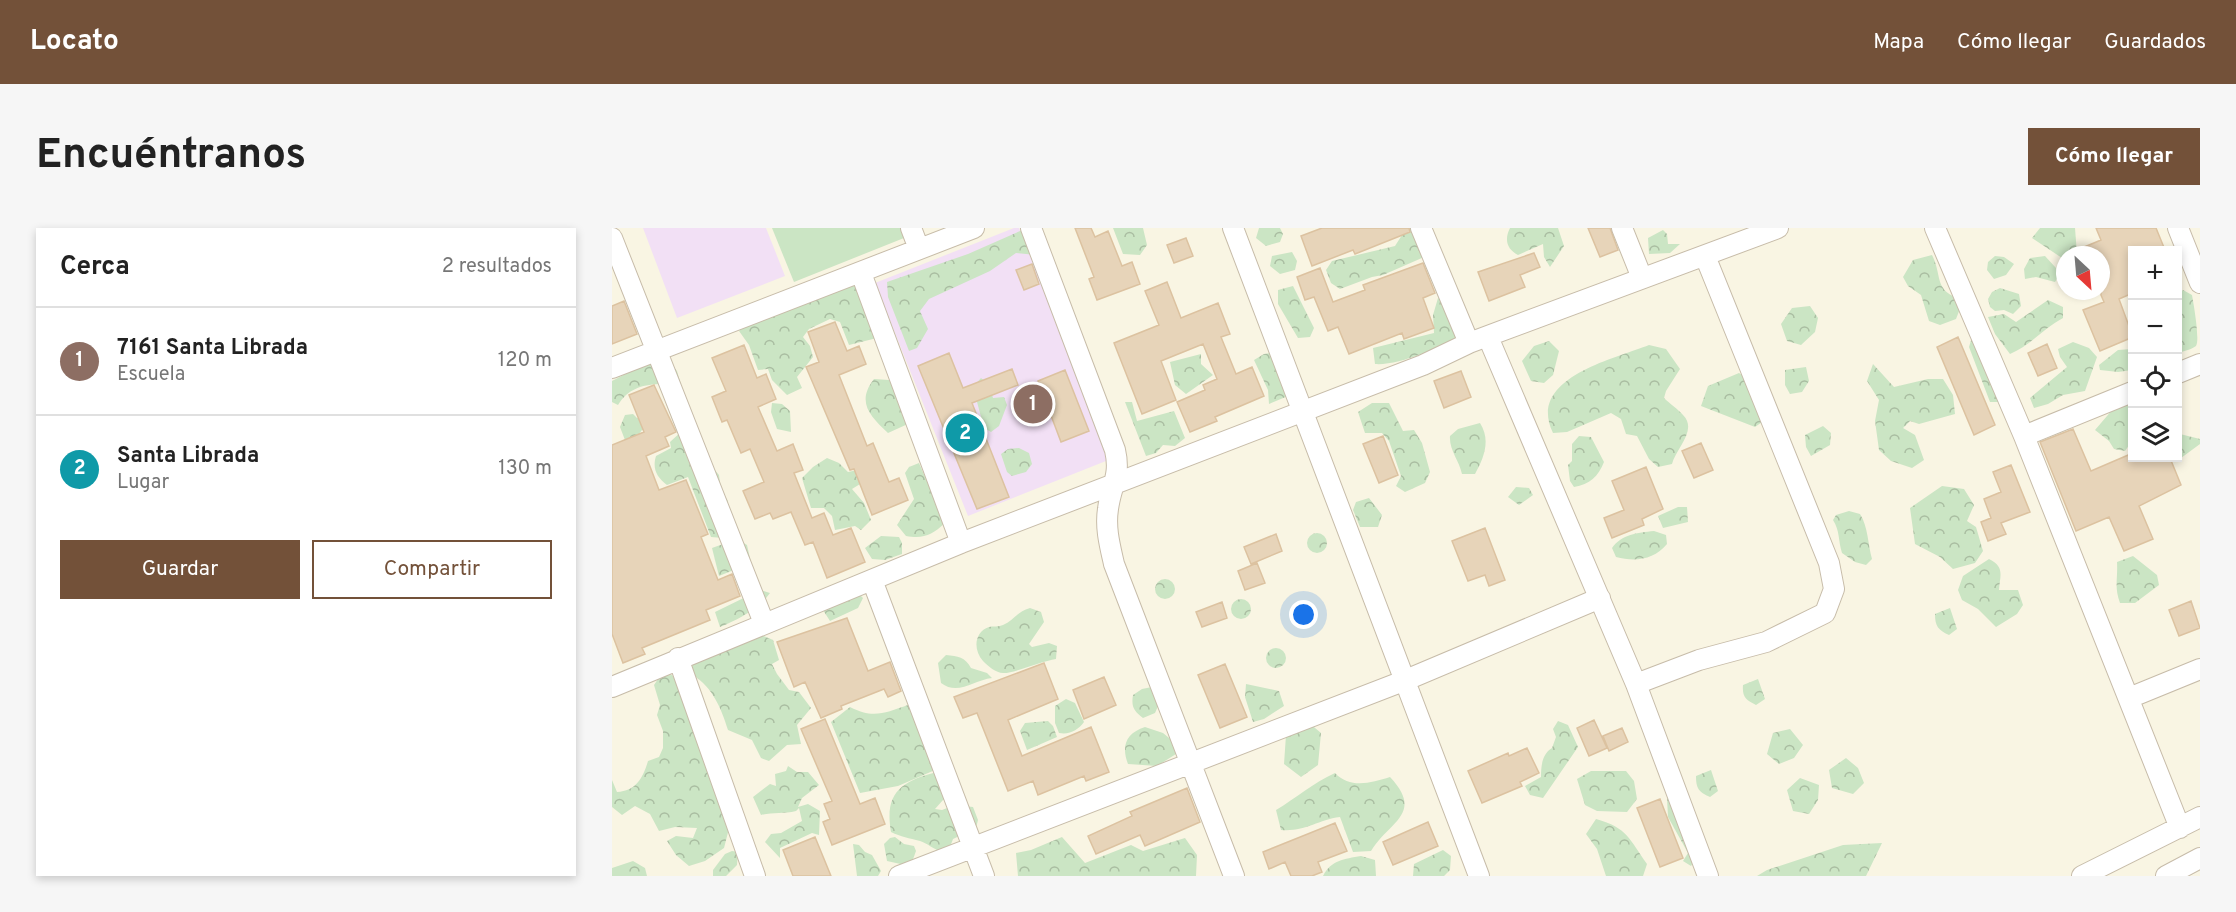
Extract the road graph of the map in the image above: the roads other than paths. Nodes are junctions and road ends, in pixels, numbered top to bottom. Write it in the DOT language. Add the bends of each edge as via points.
graph roads {
  1 [pos="911,228"];
  2 [pos="974,228"];
  3 [pos="1031,228"];
  4 [pos="1233,228"];
  5 [pos="1421,228"];
  6 [pos="1622,228"];
  7 [pos="1778,228"];
  8 [pos="1935,228"];
  9 [pos="2178,228"];
  10 [pos="612,238"];
  11 [pos="919,249"];
  12 [pos="1705,256"];
  13 [pos="861,273"];
  14 [pos="1642,278"];
  15 [pos="2200,283"];
  16 [pos="1478,340"];
  17 [pos="656,351"];
  18 [pos="2200,364"];
  19 [pos="612,368"];
  20 [pos="2182,371"];
  21 [pos="2128,394"];
  22 [pos="1304,409"];
  23 [pos="2024,436"];
  24 [pos="1114,484"];
  25 [pos="961,543"];
  26 [pos="872,580"];
  27 [pos="1600,598"];
  28 [pos="764,623"];
  29 [pos="678,658"];
  30 [pos="2200,669"];
  31 [pos="1406,680"];
  32 [pos="1636,684"];
  33 [pos="613,685"];
  34 [pos="2129,698"];
  35 [pos="1190,762"];
  36 [pos="2200,818"];
  37 [pos="2180,828"];
  38 [pos="971,847"];
  39 [pos="2200,858"];
  40 [pos="755,876"];
  41 [pos="899,876"];
  42 [pos="984,876"];
  43 [pos="1234,876"];
  44 [pos="1479,876"];
  45 [pos="1708,876"];
  46 [pos="2082,876"];
  47 [pos="2166,876"];
  1 -- 11 [label="street"];
  2 -- 11 [label="street"];
  3 -- 24 [label="street" via="1115,450 1119,467"];
  4 -- 22 [label="street"];
  5 -- 16 [label="street"];
  6 -- 14 [label="street"];
  7 -- 12 [label="street"];
  8 -- 23 [label="street"];
  9 -- 15 [label="street"];
  10 -- 17 [label="street"];
  11 -- 13 [label="street"];
  12 -- 14 [label="street"];
  12 -- 32 [label="street" via="1829,563 1834,589 1825,613 1766,642 1699,660"];
  13 -- 17 [label="street"];
  13 -- 25 [label="street"];
  14 -- 16 [label="street"];
  16 -- 22 [label="street"];
  16 -- 27 [label="street"];
  17 -- 19 [label="street"];
  17 -- 28 [label="street"];
  18 -- 20 [label="street"];
  21 -- 23 [label="street"];
  22 -- 24 [label="street"];
  22 -- 31 [label="street"];
  23 -- 34 [label="street"];
  24 -- 25 [label="street"];
  24 -- 35 [label="street" via="1106,526 1114,564"];
  25 -- 26 [label="street"];
  26 -- 28 [label="street"];
  26 -- 38 [label="street"];
  27 -- 31 [label="street"];
  27 -- 32 [label="street"];
  28 -- 29 [label="street"];
  29 -- 33 [label="street"];
  29 -- 40 [label="street"];
  30 -- 34 [label="street"];
  31 -- 35 [label="street"];
  31 -- 44 [label="street"];
  32 -- 45 [label="street"];
  34 -- 37 [label="street"];
  35 -- 38 [label="street"];
  35 -- 43 [label="street"];
  36 -- 37 [label="street"];
  37 -- 46 [label="street"];
  38 -- 41 [label="street"];
  38 -- 42 [label="street"];
  39 -- 47 [label="street"];
}
